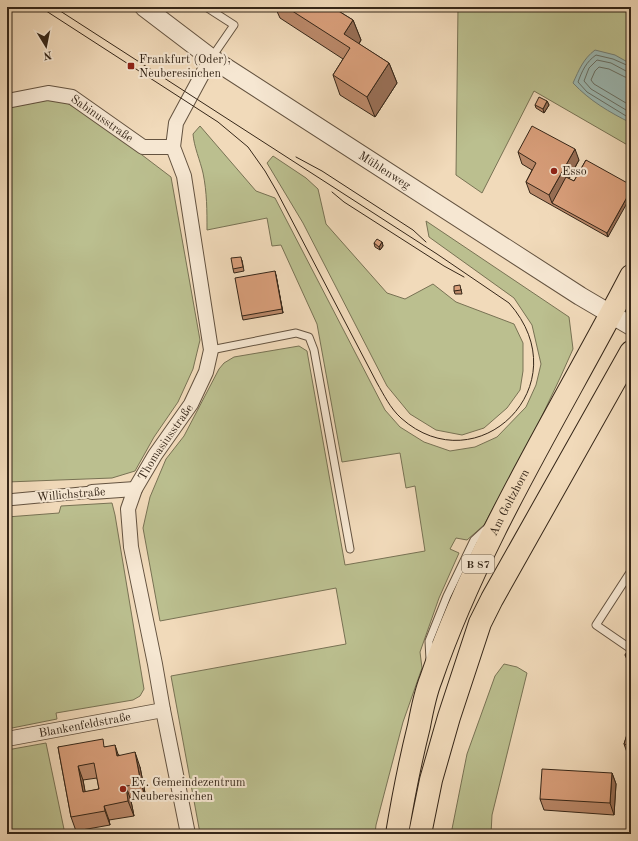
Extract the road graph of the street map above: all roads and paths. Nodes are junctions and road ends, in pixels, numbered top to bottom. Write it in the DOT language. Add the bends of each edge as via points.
graph roads {
  1 [pos="144,7"];
  2 [pos="206,7"];
  3 [pos="211,58"];
  4 [pos="7,101"];
  5 [pos="173,147"];
  6 [pos="631,276"];
  7 [pos="611,314"];
  8 [pos="631,326"];
  9 [pos="211,350"];
  10 [pos="631,352"];
  11 [pos="135,489"];
  12 [pos="92,492"];
  13 [pos="7,500"];
  14 [pos="350,549"];
  15 [pos="631,571"];
  16 [pos="628,647"];
  17 [pos="163,710"];
  18 [pos="7,739"];
  19 [pos="188,834"];
  20 [pos="397,834"];
  21 [pos="420,834"];
  22 [pos="591,834"];
  23 [pos="631,834"];
  1 -- 3 [label="street, Mühlenweg"];
  2 -- 3 [label="lane" via="234,25"];
  3 -- 5 [label="street, Thomasiusstraße" via="176,123"];
  3 -- 7 [label="street, Mühlenweg"];
  4 -- 5 [label="street, Sabinusstraße" via="48,93 72,97 144,146"];
  5 -- 9 [label="street, Thomasiusstraße" via="184,176"];
  6 -- 7 [label="main road, Am Goltzhorn / B 87"];
  7 -- 8 [label="street, Mühlenweg"];
  7 -- 20 [label="main road, Am Goltzhorn / B 87" via="501,516 456,611 430,680 406,777"];
  9 -- 11 [label="street, Thomasiusstraße" via="206,372 191,404 155,455"];
  9 -- 14 [label="lane" via="296,333 309,337 314,350"];
  10 -- 21 [label="main road, B 87" via="480,623 431,780"];
  11 -- 12 [label="street, Willichstraße"];
  11 -- 17 [label="street, Thomasiusstraße" via="128,509 130,546"];
  12 -- 13 [label="street, Willichstraße"];
  15 -- 16 [label="lane" via="596,625"];
  17 -- 18 [label="street, Blankenfeldstraße"];
  17 -- 19 [label="street, Thomasiusstraße"];
  22 -- 23 [label="lane"];
}
